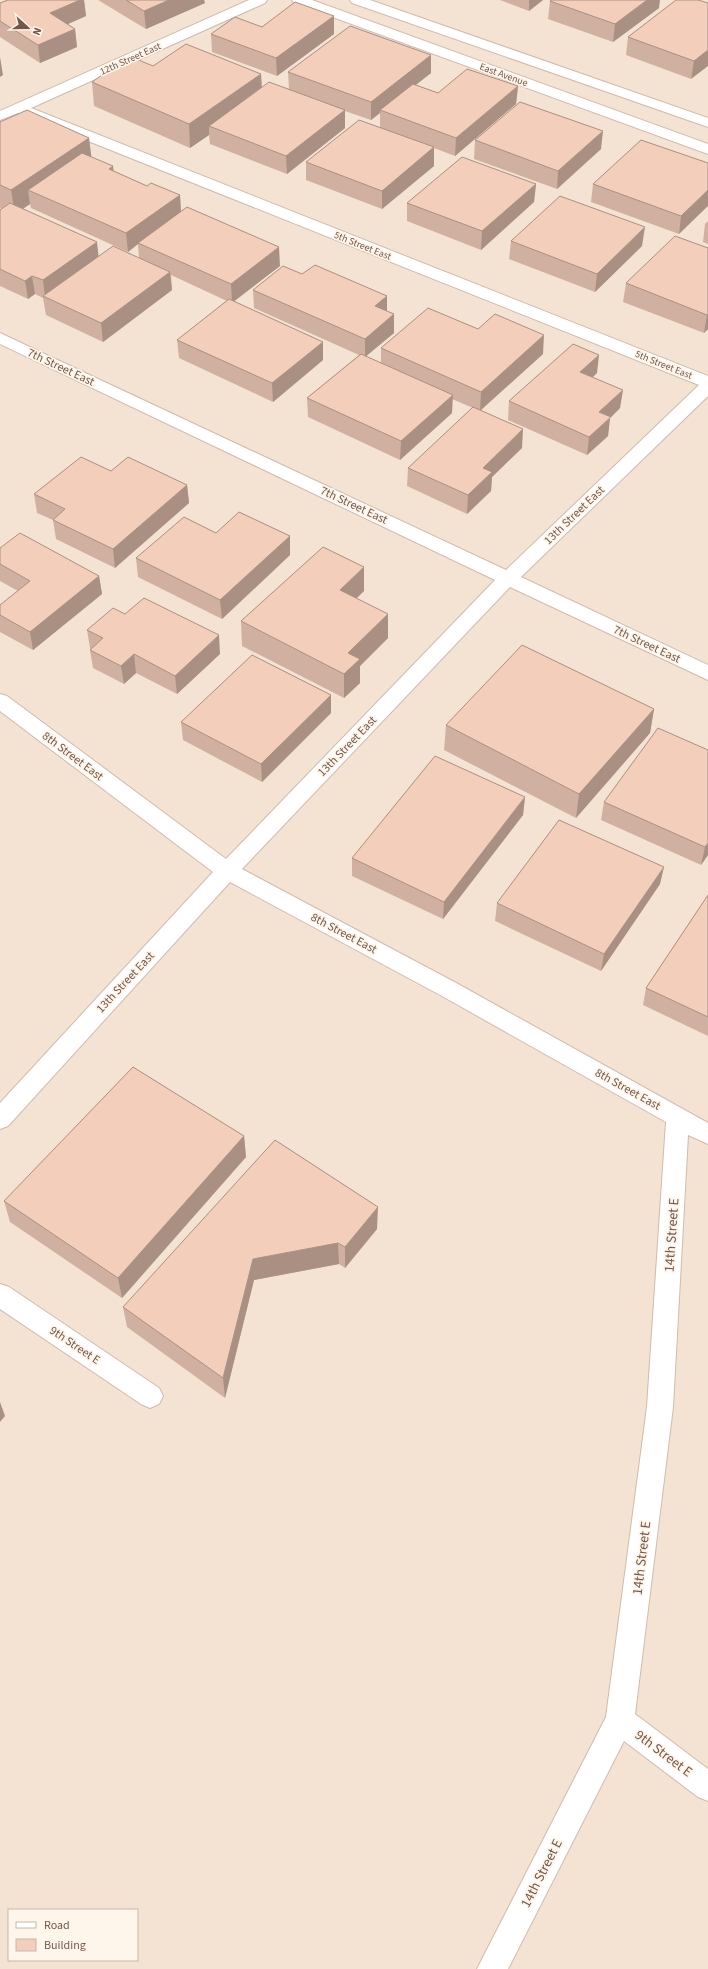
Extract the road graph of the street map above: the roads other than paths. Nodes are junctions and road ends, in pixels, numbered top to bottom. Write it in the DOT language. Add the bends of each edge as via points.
graph roads {
  1 [pos="260,0"];
  2 [pos="299,0"];
  3 [pos="357,0"];
  4 [pos="18,108"];
  5 [pos="0,116"];
  6 [pos="708,123"];
  7 [pos="708,149"];
  8 [pos="0,338"];
  9 [pos="708,382"];
  10 [pos="708,386"];
  11 [pos="508,578"];
  12 [pos="708,673"];
  13 [pos="0,701"];
  14 [pos="227,871"];
  15 [pos="678,1116"];
  16 [pos="0,1119"];
  17 [pos="708,1134"];
  18 [pos="0,1295"];
  19 [pos="150,1396"];
  20 [pos="620,1720"];
  21 [pos="708,1787"];
  22 [pos="492,1969"];
  1 -- 4 [label="street, 12th Street East"];
  2 -- 7 [label="street, East Avenue"];
  3 -- 6 [label="street, East Avenue"];
  4 -- 5 [label="street, 12th Street East"];
  4 -- 9 [label="street, 5th Street East"];
  8 -- 11 [label="street, 7th Street East"];
  10 -- 11 [label="street, 13th Street East"];
  11 -- 12 [label="street, 7th Street East"];
  11 -- 14 [label="street, 13th Street East"];
  13 -- 14 [label="street, 8th Street East"];
  14 -- 15 [label="street, 8th Street East"];
  14 -- 16 [label="street, 13th Street East"];
  15 -- 17 [label="street, 8th Street East"];
  15 -- 20 [label="street, 14th Street E" via="660,1407"];
  18 -- 19 [label="street, 9th Street E"];
  20 -- 21 [label="street, 9th Street E"];
  20 -- 22 [label="street, 14th Street E"];
}
